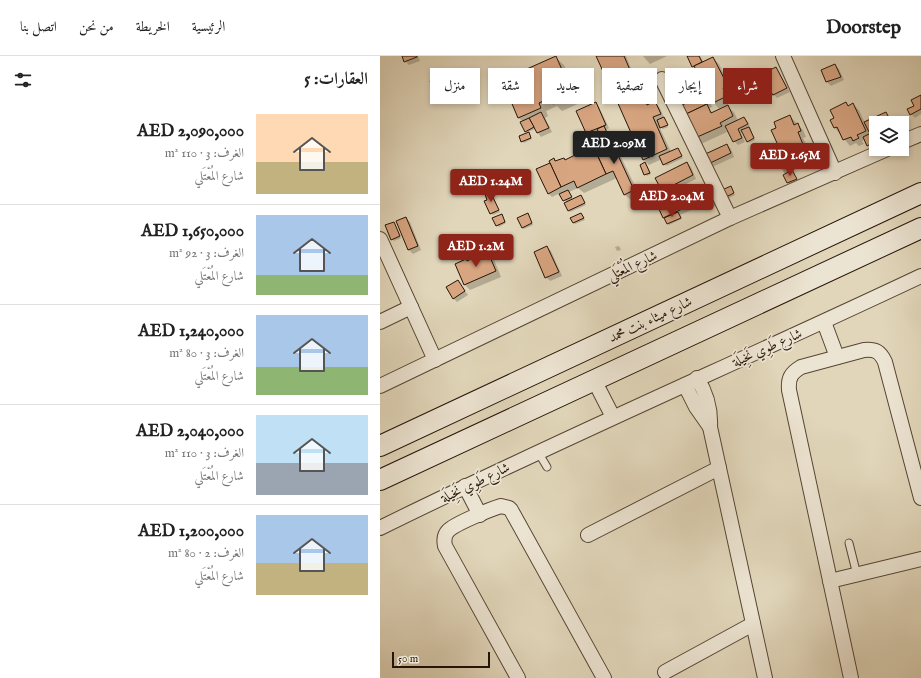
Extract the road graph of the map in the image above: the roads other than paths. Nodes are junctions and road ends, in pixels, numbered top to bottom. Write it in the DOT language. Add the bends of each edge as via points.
graph roads {
  1 [pos="783,56"];
  2 [pos="662,79"];
  3 [pos="921,134"];
  4 [pos="909,139"];
  5 [pos="872,156"];
  6 [pos="835,173"];
  7 [pos="921,193"];
  8 [pos="730,218"];
  9 [pos="921,228"];
  10 [pos="380,239"];
  11 [pos="921,276"];
  12 [pos="411,307"];
  13 [pos="380,322"];
  14 [pos="820,324"];
  15 [pos="833,358"];
  16 [pos="435,360"];
  17 [pos="594,380"];
  18 [pos="691,381"];
  19 [pos="380,386"];
  20 [pos="613,417"];
  21 [pos="380,446"];
  22 [pos="538,452"];
  23 [pos="547,467"];
  24 [pos="719,468"];
  25 [pos="380,480"];
  26 [pos="462,488"];
  27 [pos="921,498"];
  28 [pos="476,517"];
  29 [pos="380,528"];
  30 [pos="588,535"];
  31 [pos="849,543"];
  32 [pos="921,559"];
  33 [pos="857,575"];
  34 [pos="830,581"];
  35 [pos="753,624"];
  36 [pos="665,672"];
  37 [pos="518,678"];
  38 [pos="604,678"];
  39 [pos="765,678"];
  40 [pos="851,678"];
  1 -- 6 [label="street"];
  2 -- 8 [label="street"];
  3 -- 4 [label="street"];
  5 -- 6 [label="street, شارع المُعْتَلي"];
  6 -- 8 [label="street, شارع المُعْتَلي"];
  7 -- 21 [label="main road, شارع ميثاء بنت محمد"];
  8 -- 16 [label="street, شارع المُعْتَلي"];
  9 -- 17 [label="main road"];
  10 -- 12 [label="street"];
  11 -- 14 [label="street, شارع طَوِي نَخِيلَة"];
  12 -- 13 [label="street"];
  12 -- 16 [label="street"];
  14 -- 15 [label="street"];
  14 -- 18 [label="street, شارع طَوِي نَخِيلَة"];
  15 -- 27 [label="street" via="873,349 881,354"];
  15 -- 34 [label="street" via="801,367 793,372 788,380"];
  16 -- 19 [label="street, شارع المُعْتَلي"];
  17 -- 20 [label="street"];
  17 -- 25 [label="main road"];
  18 -- 20 [label="street, شارع طَوِي نَخِيلَة"];
  18 -- 24 [label="street" via="696,407 710,427"];
  20 -- 22 [label="street, شارع طَوِي نَخِيلَة"];
  22 -- 23 [label="lane"];
  22 -- 26 [label="street, شارع طَوِي نَخِيلَة"];
  24 -- 30 [label="street"];
  24 -- 35 [label="street"];
  26 -- 28 [label="street"];
  26 -- 29 [label="street, شارع طَوِي نَخِيلَة"];
  28 -- 37 [label="street" via="449,530 445,546"];
  28 -- 38 [label="street" via="501,506 512,510"];
  31 -- 33 [label="lane"];
  32 -- 33 [label="street"];
  33 -- 34 [label="street"];
  34 -- 40 [label="street"];
  35 -- 36 [label="street"];
  35 -- 39 [label="street"];
}
